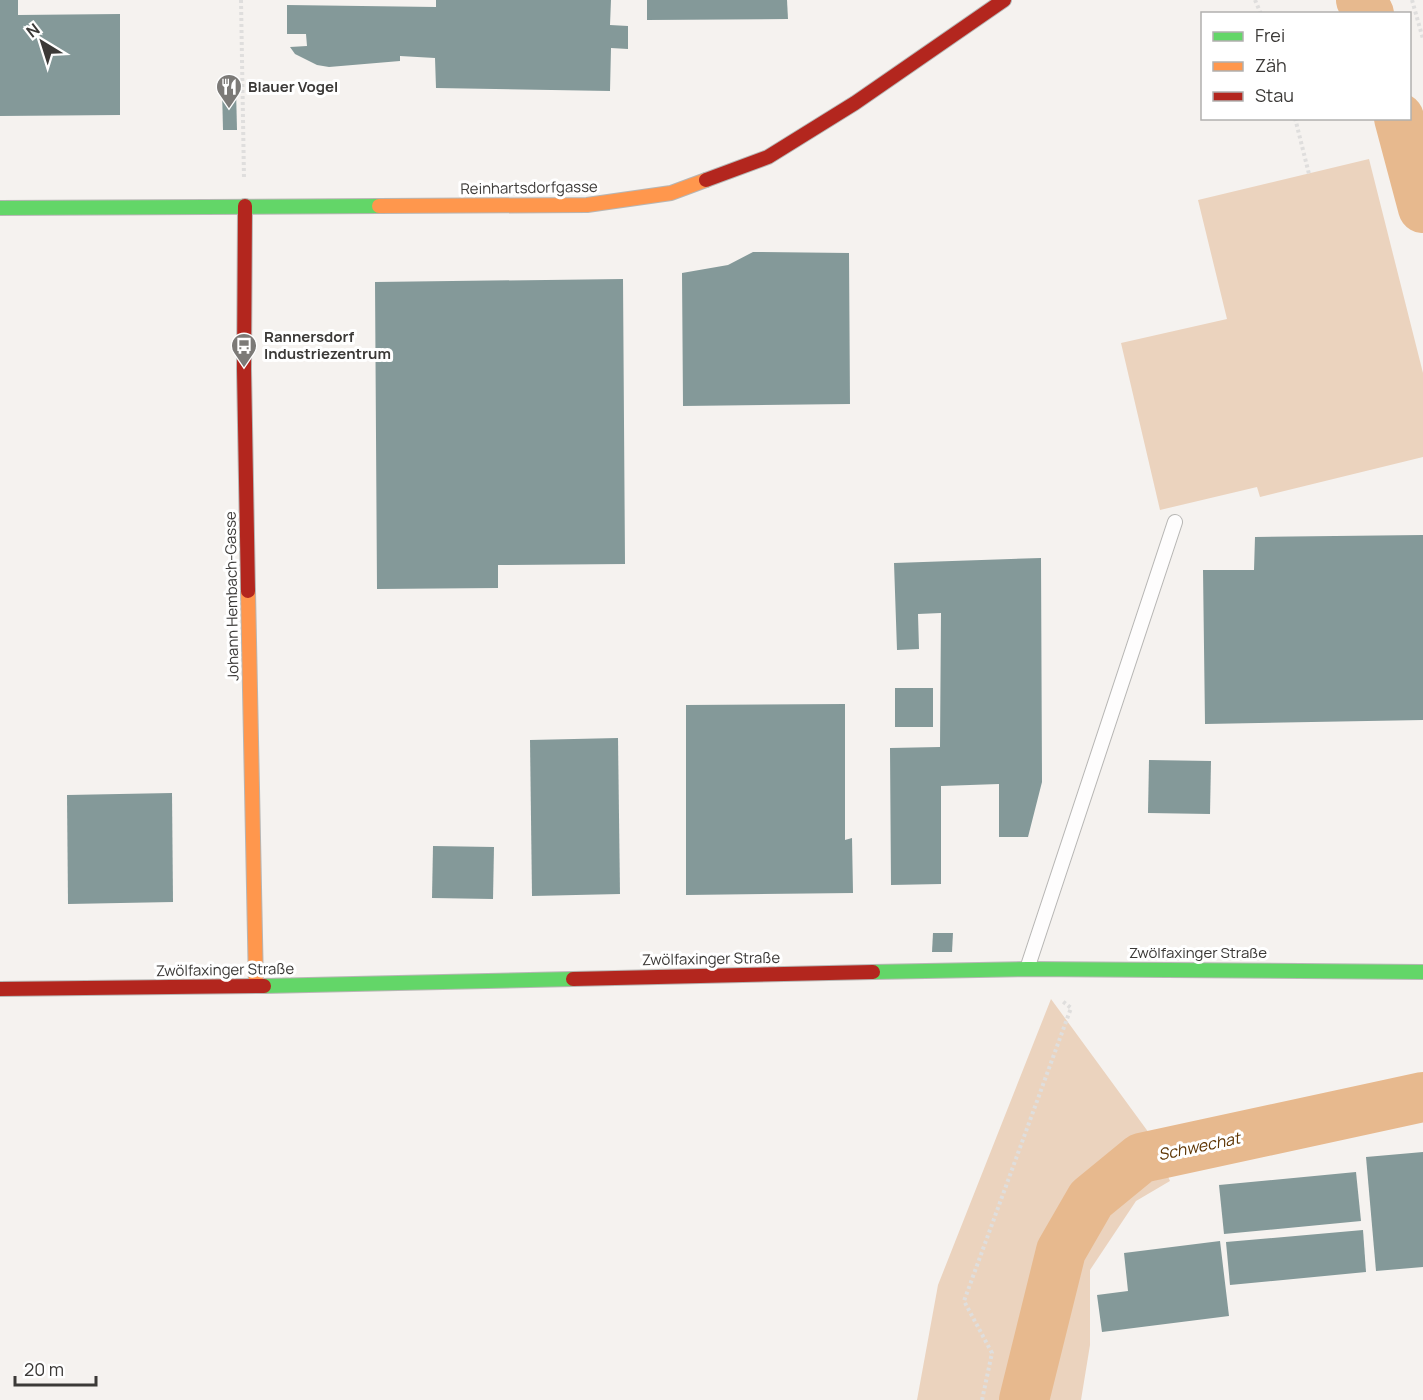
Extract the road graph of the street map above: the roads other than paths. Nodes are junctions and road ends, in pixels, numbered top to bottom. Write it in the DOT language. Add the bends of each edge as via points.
graph roads {
  1 [pos="1004,0"];
  2 [pos="245,206"];
  3 [pos="0,208"];
  4 [pos="1175,522"];
  5 [pos="1027,969"];
  6 [pos="1423,972"];
  7 [pos="256,986"];
  8 [pos="0,989"];
  1 -- 2 [label="street, Reinhartsdorfgasse" via="855,103 768,157 671,193 587,206"];
  2 -- 3 [label="street, Reinhartsdorfgasse"];
  2 -- 7 [label="street, Johann Hembach-Gasse" via="244,369"];
  4 -- 5 [label="lane"];
  5 -- 6 [label="street, Zwölfaxinger Straße"];
  5 -- 7 [label="street, Zwölfaxinger Straße"];
  7 -- 8 [label="street, Zwölfaxinger Straße"];
}
